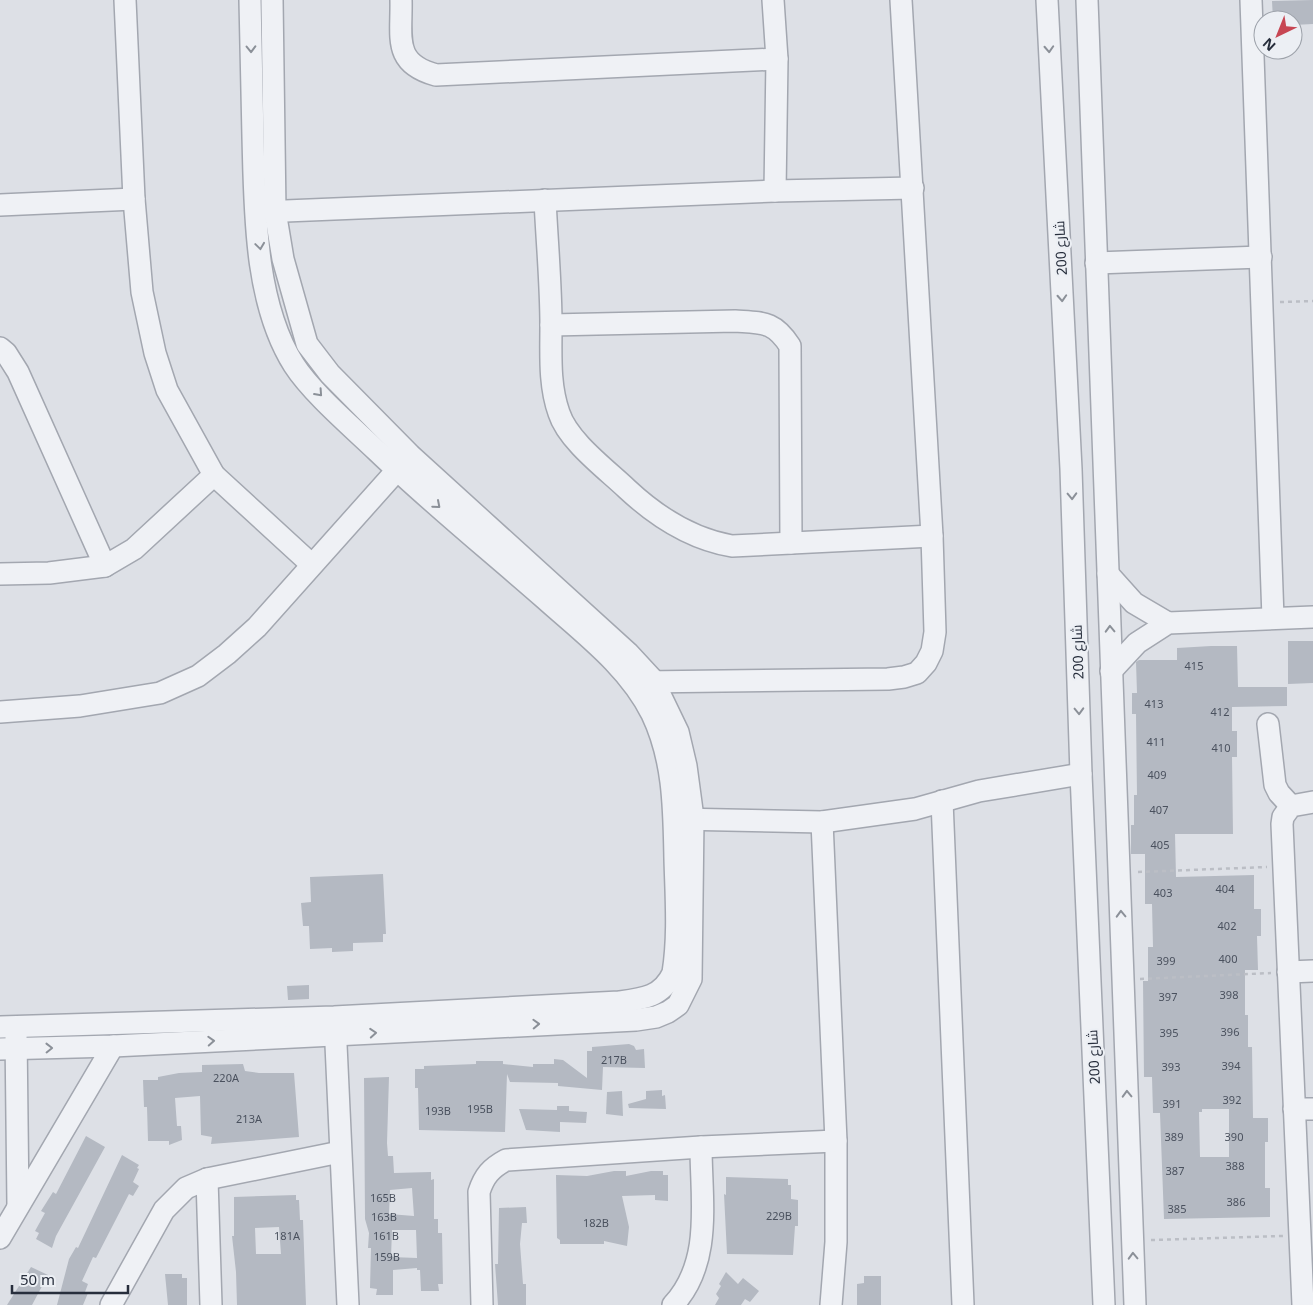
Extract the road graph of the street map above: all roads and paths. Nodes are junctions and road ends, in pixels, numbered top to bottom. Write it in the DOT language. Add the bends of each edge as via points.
graph roads {
  1 [pos="125,0"];
  2 [pos="250,0"];
  3 [pos="272,0"];
  4 [pos="401,0"];
  5 [pos="773,0"];
  6 [pos="901,0"];
  7 [pos="1047,0"];
  8 [pos="1087,0"];
  9 [pos="1252,0"];
  10 [pos="777,59"];
  11 [pos="913,188"];
  12 [pos="775,191"];
  13 [pos="134,199"];
  14 [pos="546,200"];
  15 [pos="0,205"];
  16 [pos="265,212"];
  17 [pos="1260,257"];
  18 [pos="1096,263"];
  19 [pos="1313,301"];
  20 [pos="1262,303"];
  21 [pos="551,325"];
  22 [pos="0,348"];
  23 [pos="404,463"];
  24 [pos="1104,467"];
  25 [pos="1071,470"];
  26 [pos="214,475"];
  27 [pos="932,536"];
  28 [pos="791,543"];
  29 [pos="311,564"];
  30 [pos="105,566"];
  31 [pos="0,574"];
  32 [pos="1108,574"];
  33 [pos="1313,617"];
  34 [pos="1273,618"];
  35 [pos="1168,622"];
  36 [pos="1112,671"];
  37 [pos="644,682"];
  38 [pos="0,712"];
  39 [pos="1268,724"];
  40 [pos="1081,774"];
  41 [pos="942,801"];
  42 [pos="1313,802"];
  43 [pos="1291,806"];
  44 [pos="684,818"];
  45 [pos="822,822"];
  46 [pos="1284,866"];
  47 [pos="1119,872"];
  48 [pos="1122,949"];
  49 [pos="1089,952"];
  50 [pos="1313,971"];
  51 [pos="1288,972"];
  52 [pos="1123,980"];
  53 [pos="8,1026"];
  54 [pos="335,1026"];
  55 [pos="113,1046"];
  56 [pos="8,1049"];
  57 [pos="1304,1109"];
  58 [pos="836,1141"];
  59 [pos="701,1147"];
  60 [pos="340,1152"];
  61 [pos="207,1179"];
  62 [pos="18,1206"];
  63 [pos="1300,1236"];
  64 [pos="0,1238"];
  65 [pos="1133,1240"];
  66 [pos="111,1305"];
  67 [pos="211,1305"];
  68 [pos="348,1305"];
  69 [pos="482,1305"];
  70 [pos="674,1305"];
  71 [pos="831,1305"];
  72 [pos="963,1305"];
  73 [pos="1104,1305"];
  74 [pos="1135,1305"];
  75 [pos="1303,1305"];
  1 -- 13 [label="street"];
  2 -- 16 [label="street, one-way"];
  3 -- 16 [label="street"];
  4 -- 10 [label="street" via="402,51 411,64 436,75"];
  5 -- 10 [label="street"];
  6 -- 11 [label="street"];
  7 -- 25 [label="street, شارع 200, one-way"];
  8 -- 18 [label="street"];
  9 -- 17 [label="street"];
  10 -- 12 [label="street"];
  11 -- 12 [label="street"];
  11 -- 27 [label="street"];
  12 -- 14 [label="street"];
  13 -- 15 [label="street"];
  13 -- 26 [label="street" via="142,292 155,353 167,390"];
  14 -- 16 [label="street"];
  14 -- 21 [label="street"];
  16 -- 23 [label="street" via="283,259 307,344"];
  17 -- 18 [label="street"];
  17 -- 20 [label="street"];
  18 -- 24 [label="street"];
  19 -- 20 [label="path"];
  20 -- 34 [label="street"];
  21 -- 28 [label="street" via="551,371 559,414 572,435 638,499 669,522 712,543 732,546"];
  21 -- 28 [label="street" via="735,321 758,323 779,330 790,346"];
  22 -- 30 [label="street" via="18,372"];
  23 -- 29 [label="street"];
  23 -- 37 [label="street" via="628,653"];
  24 -- 25 [label="street"];
  24 -- 32 [label="street"];
  25 -- 40 [label="street, شارع 200, one-way"];
  26 -- 29 [label="street"];
  26 -- 30 [label="street" via="134,549"];
  27 -- 28 [label="street"];
  27 -- 37 [label="street" via="935,632 929,657 917,673 888,679"];
  29 -- 38 [label="street" via="257,626 227,654 190,679 160,693 80,706"];
  30 -- 31 [label="street" via="49,573"];
  32 -- 35 [label="street" via="1134,603"];
  36 -- 32 [label="street, one-way"];
  33 -- 34 [label="street"];
  34 -- 35 [label="street"];
  35 -- 36 [label="street" via="1137,643"];
  36 -- 47 [label="street"];
  37 -- 44 [label="street" via="678,732 686,766"];
  39 -- 43 [label="street" via="1274,785"];
  40 -- 41 [label="street" via="1039,779"];
  40 -- 49 [label="street, شارع 200"];
  41 -- 45 [label="street" via="888,814"];
  41 -- 72 [label="street"];
  42 -- 43 [label="street"];
  43 -- 46 [label="street" via="1282,824"];
  44 -- 45 [label="street"];
  44 -- 54 [label="street" via="691,979 678,1005 668,1012 636,1020"];
  45 -- 58 [label="street"];
  46 -- 47 [label="path"];
  46 -- 51 [label="street"];
  48 -- 47 [label="street, one-way"];
  48 -- 49 [label="street"];
  48 -- 52 [label="street"];
  49 -- 73 [label="street, شارع 200"];
  50 -- 51 [label="street"];
  51 -- 52 [label="path"];
  51 -- 57 [label="street"];
  65 -- 52 [label="street, one-way"];
  53 -- 54 [label="street"];
  53 -- 56 [label="street"];
  55 -- 54 [label="street, one-way"];
  54 -- 60 [label="street"];
  56 -- 55 [label="street, one-way"];
  55 -- 62 [label="street"];
  56 -- 62 [label="street"];
  57 -- 63 [label="street"];
  58 -- 59 [label="street"];
  58 -- 71 [label="street" via="836,1242"];
  59 -- 69 [label="street" via="516,1158 493,1167 479,1192"];
  59 -- 70 [label="street" via="702,1244 690,1282"];
  60 -- 61 [label="street"];
  60 -- 68 [label="street"];
  61 -- 66 [label="street" via="186,1188 164,1210"];
  61 -- 67 [label="street"];
  62 -- 64 [label="street"];
  63 -- 65 [label="path"];
  63 -- 75 [label="street"];
  74 -- 65 [label="street, one-way"];
}
